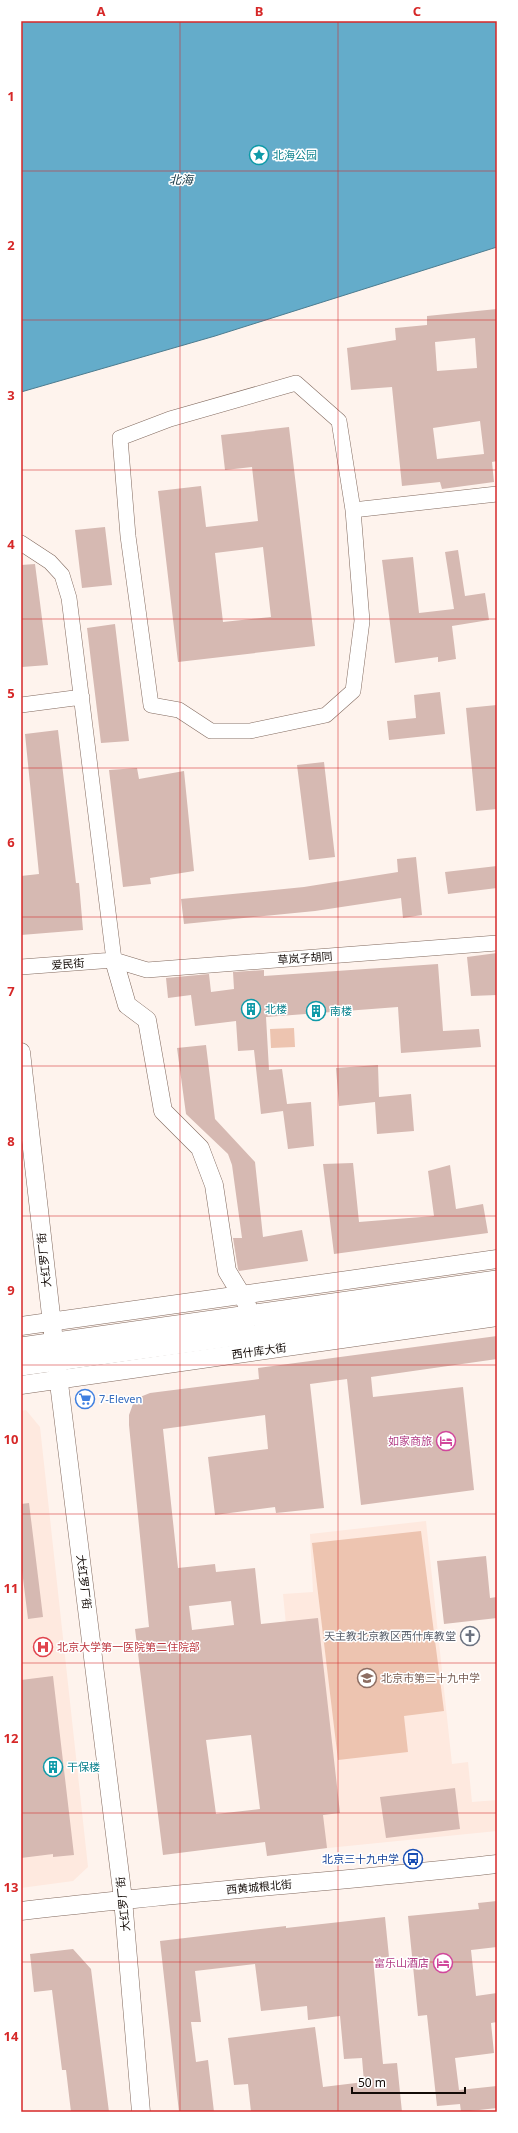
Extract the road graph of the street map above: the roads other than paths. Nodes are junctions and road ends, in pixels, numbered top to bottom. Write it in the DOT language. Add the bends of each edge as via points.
graph roads {
  1 [pos="497,494"];
  2 [pos="353,510"];
  3 [pos="21,543"];
  4 [pos="82,697"];
  5 [pos="21,705"];
  6 [pos="497,943"];
  7 [pos="114,960"];
  8 [pos="21,967"];
  9 [pos="21,1052"];
  10 [pos="497,1259"];
  11 [pos="497,1281"];
  12 [pos="241,1294"];
  13 [pos="497,1298"];
  14 [pos="253,1315"];
  15 [pos="497,1317"];
  16 [pos="51,1320"];
  17 [pos="21,1326"];
  18 [pos="21,1348"];
  19 [pos="56,1360"];
  20 [pos="21,1365"];
  21 [pos="21,1385"];
  22 [pos="497,1864"];
  23 [pos="123,1899"];
  24 [pos="21,1911"];
  25 [pos="141,2112"];
  1 -- 2 [label="street"];
  2 -- 2 [label="street" via="362,621 353,691 326,715 250,731 211,731 179,710 151,705 128,536 120,438 170,419 296,383 339,421"];
  3 -- 4 [label="street" via="50,562 62,575 69,598"];
  4 -- 5 [label="street"];
  4 -- 7 [label="street"];
  6 -- 7 [label="street, 草岚子胡同" via="147,970"];
  7 -- 8 [label="street, 爱民街"];
  7 -- 12 [label="street" via="127,1005 147,1020 162,1111 200,1148 214,1185 227,1271"];
  9 -- 16 [label="street, 大红罗厂街"];
  10 -- 12 [label="street"];
  11 -- 14 [label="main road, 西什库大街"];
  12 -- 14 [label="street"];
  12 -- 16 [label="street"];
  13 -- 19 [label="main road, 西什库大街"];
  14 -- 19 [label="main road, 西什库大街"];
  15 -- 19 [label="street, 西什库大街"];
  16 -- 17 [label="street"];
  16 -- 19 [label="street, 大红罗厂街"];
  18 -- 19 [label="main road, 西什库大街"];
  19 -- 20 [label="main road, 西什库大街"];
  19 -- 21 [label="street, 西什库大街"];
  19 -- 23 [label="street, 大红罗厂街"];
  22 -- 23 [label="street, 西黄城根北街"];
  23 -- 24 [label="street, 西黄城根北街"];
  23 -- 25 [label="street, 大红罗厂街"];
}
